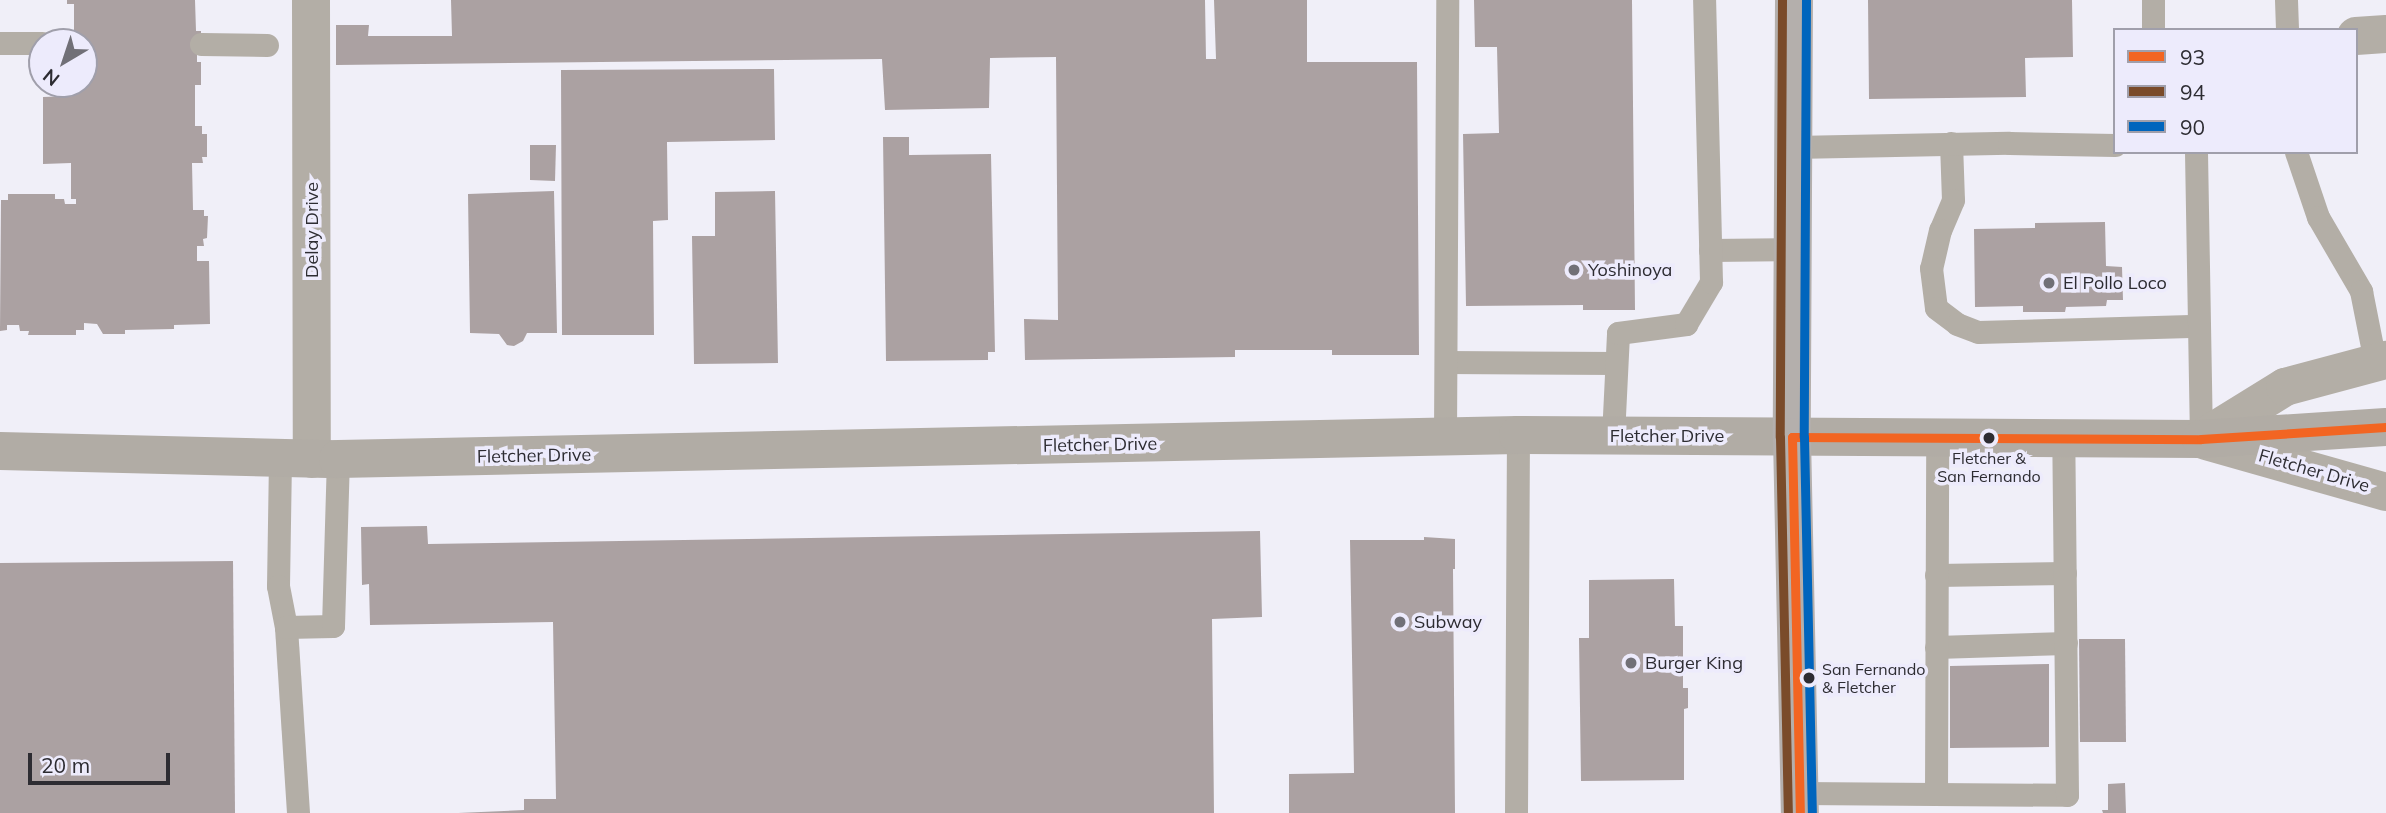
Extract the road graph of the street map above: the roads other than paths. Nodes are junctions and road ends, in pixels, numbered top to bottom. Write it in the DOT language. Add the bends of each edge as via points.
graph roads {
  1 [pos="311,0"];
  2 [pos="1447,0"];
  3 [pos="1704,0"];
  4 [pos="1794,0"];
  5 [pos="2153,0"];
  6 [pos="2286,0"];
  7 [pos="2153,28"];
  8 [pos="2287,28"];
  9 [pos="2386,34"];
  10 [pos="2358,36"];
  11 [pos="0,43"];
  12 [pos="28,43"];
  13 [pos="201,44"];
  14 [pos="267,45"];
  15 [pos="1951,143"];
  16 [pos="2113,145"];
  17 [pos="1794,147"];
  18 [pos="2196,154"];
  19 [pos="2297,154"];
  20 [pos="1793,249"];
  21 [pos="1710,250"];
  22 [pos="2199,326"];
  23 [pos="2380,361"];
  24 [pos="1446,362"];
  25 [pos="1616,363"];
  26 [pos="2386,427"];
  27 [pos="1518,435"];
  28 [pos="1613,436"];
  29 [pos="1445,437"];
  30 [pos="1791,437"];
  31 [pos="1937,437"];
  32 [pos="2063,438"];
  33 [pos="2201,439"];
  34 [pos="0,452"];
  35 [pos="310,459"];
  36 [pos="2386,492"];
  37 [pos="2065,573"];
  38 [pos="1936,575"];
  39 [pos="286,627"];
  40 [pos="2066,643"];
  41 [pos="1936,648"];
  42 [pos="1936,794"];
  43 [pos="1800,803"];
  44 [pos="298,813"];
  45 [pos="1516,813"];
  1 -- 35 [label="street, Delay Drive"];
  2 -- 24 [label="lane"];
  3 -- 21 [label="lane"];
  4 -- 17 [label="main road"];
  5 -- 7 [label="lane"];
  6 -- 8 [label="lane"];
  9 -- 10 [label="street"];
  11 -- 12 [label="lane"];
  13 -- 14 [label="lane"];
  15 -- 16 [label="lane"];
  15 -- 17 [label="lane"];
  15 -- 22 [label="lane" via="1954,201 1940,230 1931,268 1936,308 1957,324 1978,332"];
  17 -- 20 [label="main road"];
  18 -- 22 [label="lane"];
  19 -- 23 [label="lane" via="2318,217 2361,291"];
  20 -- 21 [label="lane"];
  20 -- 30 [label="main road"];
  21 -- 25 [label="lane" via="1711,282 1686,324 1618,333"];
  22 -- 33 [label="lane"];
  23 -- 33 [label="street" via="2285,387"];
  24 -- 25 [label="lane"];
  24 -- 29 [label="lane"];
  25 -- 28 [label="lane"];
  26 -- 33 [label="main road, Fletcher Drive"];
  27 -- 28 [label="main road, Fletcher Drive"];
  27 -- 29 [label="main road, Fletcher Drive"];
  27 -- 45 [label="lane"];
  28 -- 30 [label="main road, Fletcher Drive"];
  29 -- 35 [label="main road, Fletcher Drive"];
  30 -- 31 [label="main road, Fletcher Drive"];
  30 -- 43 [label="main road"];
  31 -- 32 [label="main road, Fletcher Drive"];
  31 -- 38 [label="lane"];
  32 -- 33 [label="main road, Fletcher Drive"];
  32 -- 37 [label="lane"];
  33 -- 36 [label="street, Fletcher Drive"];
  34 -- 35 [label="main road, Fletcher Drive"];
  35 -- 39 [label="lane" via="278,586"];
  35 -- 39 [label="lane" via="333,626"];
  37 -- 38 [label="lane"];
  37 -- 40 [label="lane"];
  38 -- 41 [label="lane"];
  39 -- 44 [label="lane"];
  40 -- 41 [label="lane"];
  40 -- 42 [label="lane" via="2067,795"];
  41 -- 42 [label="lane"];
  42 -- 43 [label="lane"];
}
